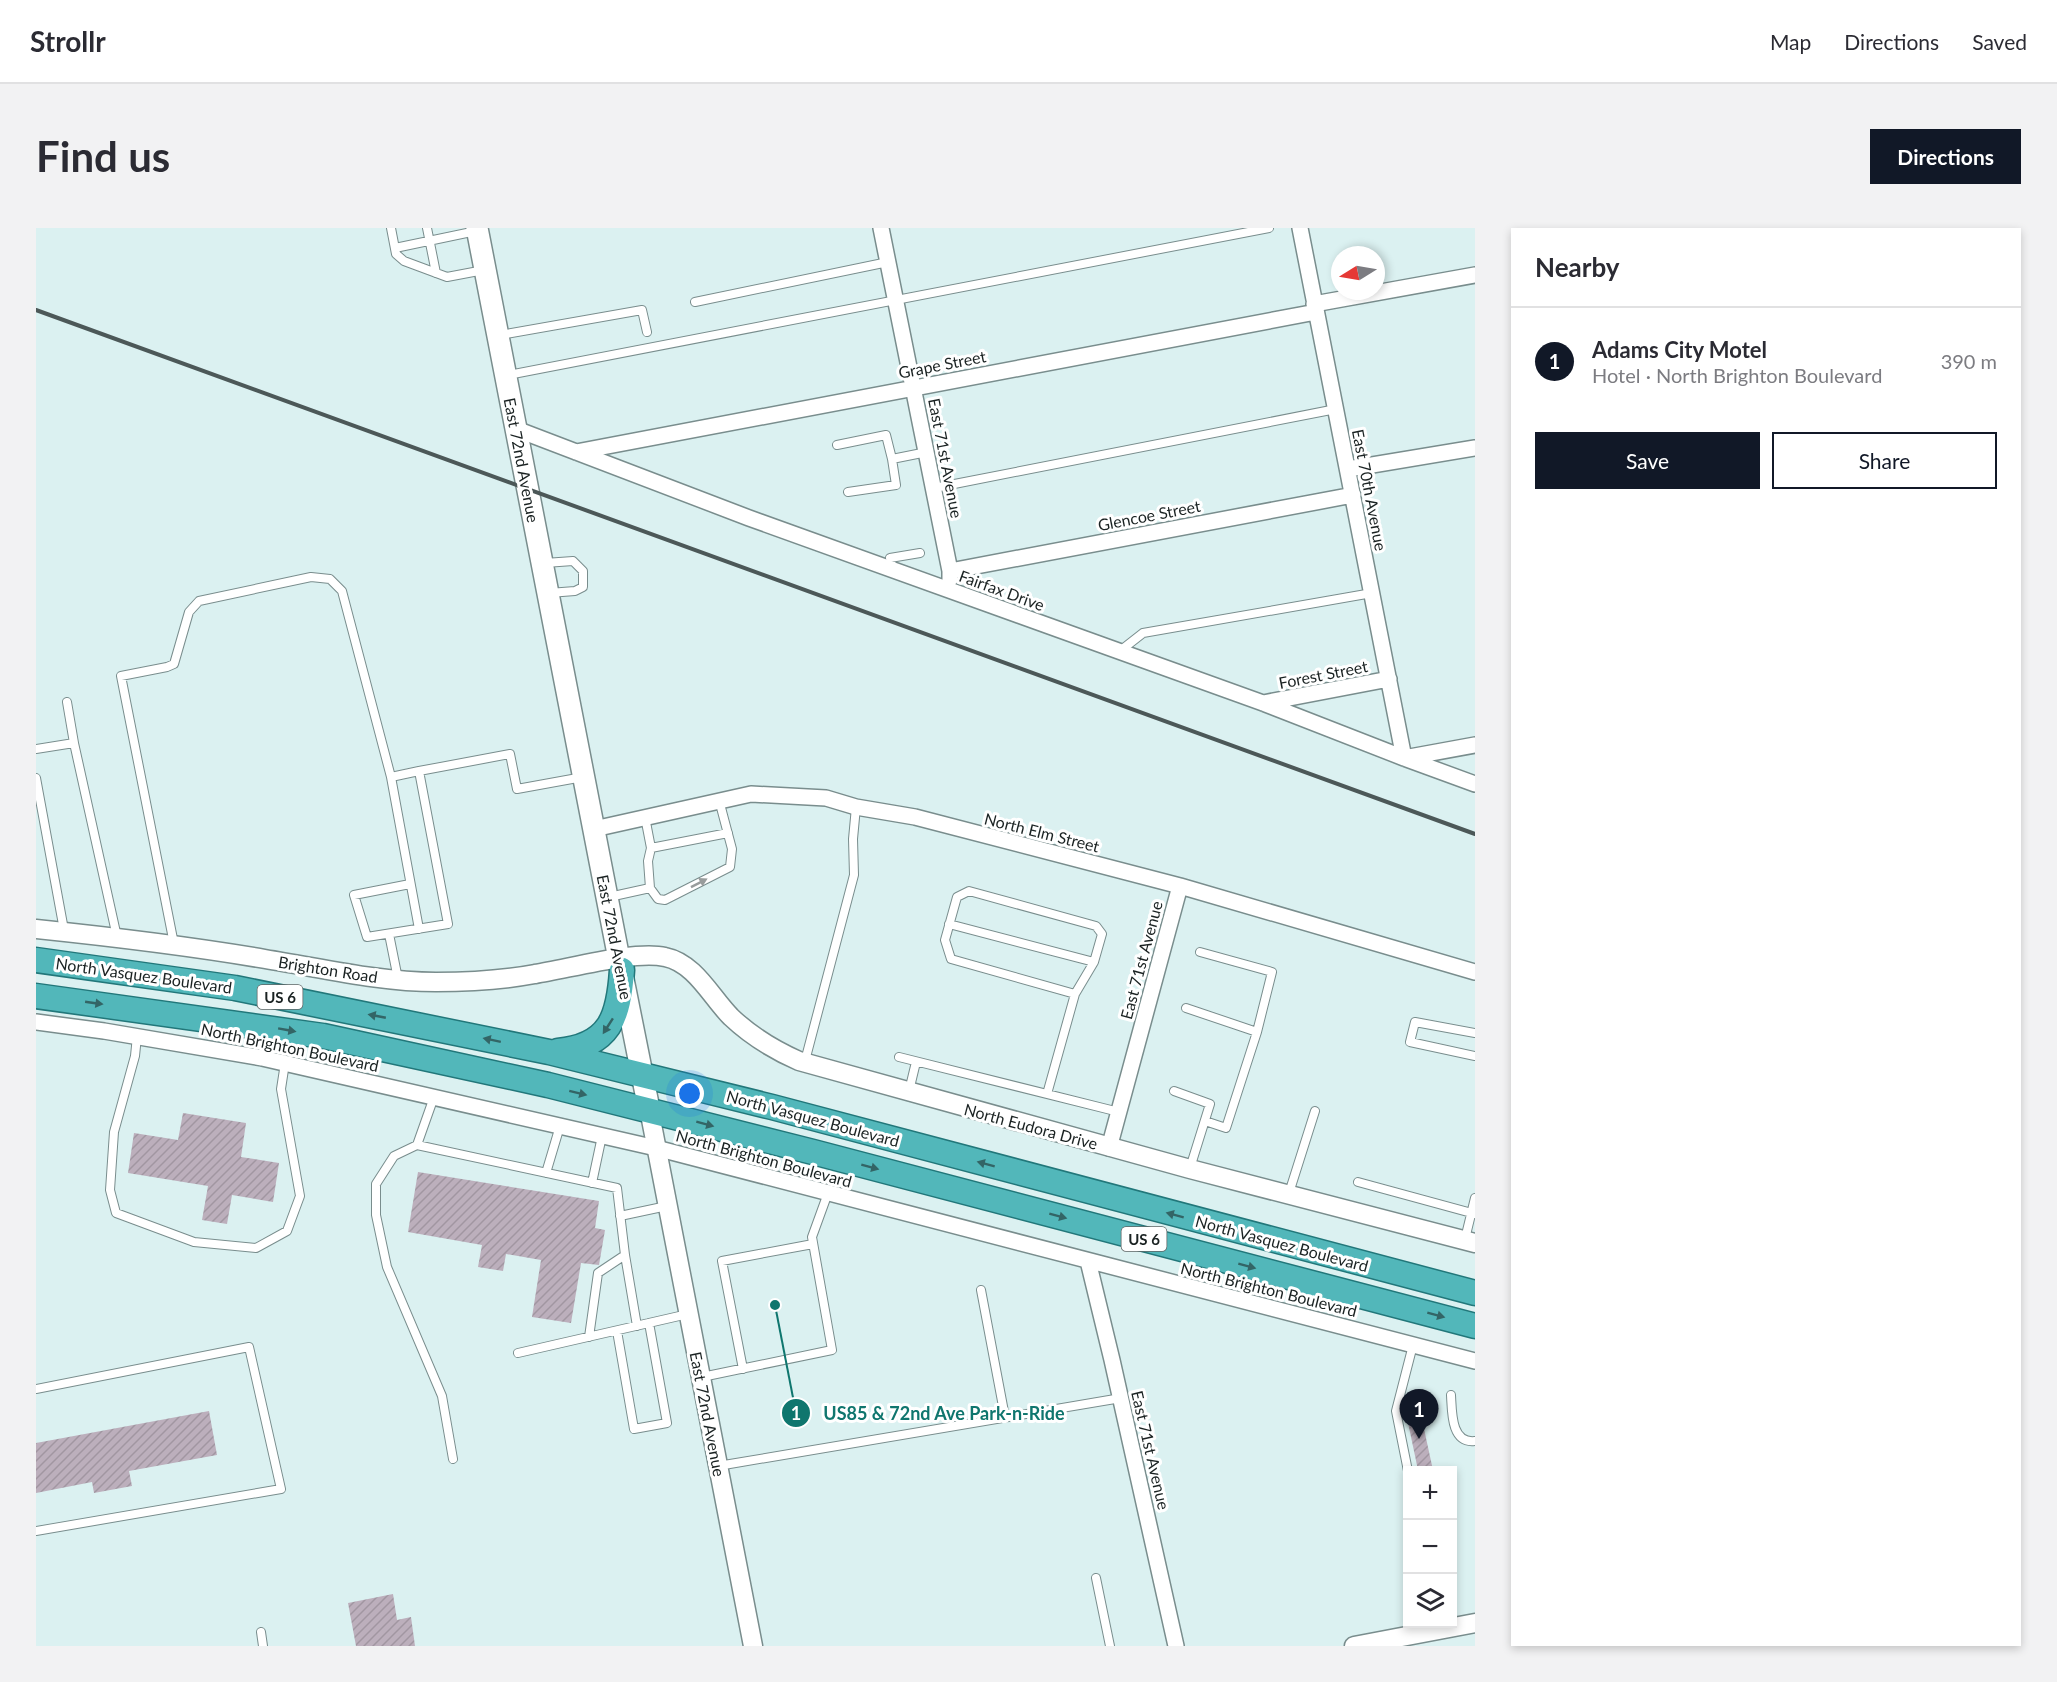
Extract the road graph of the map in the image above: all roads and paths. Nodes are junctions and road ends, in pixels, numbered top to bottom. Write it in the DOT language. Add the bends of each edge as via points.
graph roads {
  1 [pos="391,228"];
  2 [pos="427,228"];
  3 [pos="881,228"];
  4 [pos="1269,228"];
  5 [pos="1300,228"];
  6 [pos="478,229"];
  7 [pos="430,241"];
  8 [pos="395,248"];
  9 [pos="888,262"];
  10 [pos="485,269"];
  11 [pos="436,273"];
  12 [pos="1475,275"];
  13 [pos="896,300"];
  14 [pos="695,302"];
  15 [pos="1315,308"];
  16 [pos="647,332"];
  17 [pos="498,335"];
  18 [pos="506,375"];
  19 [pos="914,388"];
  20 [pos="1336,409"];
  21 [pos="516,429"];
  22 [pos="837,445"];
  23 [pos="1475,448"];
  24 [pos="576,452"];
  25 [pos="927,452"];
  26 [pos="892,459"];
  27 [pos="1348,469"];
  28 [pos="934,488"];
  29 [pos="848,492"];
  30 [pos="1353,495"];
  31 [pos="920,553"];
  32 [pos="542,563"];
  33 [pos="893,570"];
  34 [pos="950,571"];
  35 [pos="950,591"];
  36 [pos="548,593"];
  37 [pos="1372,593"];
  38 [pos="1119,652"];
  39 [pos="1389,679"];
  40 [pos="67,702"];
  41 [pos="1263,703"];
  42 [pos="74,743"];
  43 [pos="1475,745"];
  44 [pos="36,749"];
  45 [pos="1404,758"];
  46 [pos="419,771"];
  47 [pos="391,777"];
  48 [pos="584,777"];
  49 [pos="36,778"];
  50 [pos="1475,784"];
  51 [pos="719,800"];
  52 [pos="856,807"];
  53 [pos="645,817"];
  54 [pos="594,829"];
  55 [pos="728,832"];
  56 [pos="651,848"];
  57 [pos="410,884"];
  58 [pos="1180,886"];
  59 [pos="650,888"];
  60 [pos="608,897"];
  61 [pos="949,924"];
  62 [pos="36,929"];
  63 [pos="419,929"];
  64 [pos="64,932"];
  65 [pos="389,934"];
  66 [pos="117,937"];
  67 [pos="174,944"];
  68 [pos="1200,952"];
  69 [pos="36,960"];
  70 [pos="1094,962"];
  71 [pos="620,964"];
  72 [pos="1475,972"];
  73 [pos="398,980"];
  74 [pos="1075,994"];
  75 [pos="36,996"];
  76 [pos="1186,1008"];
  77 [pos="36,1022"];
  78 [pos="1257,1032"];
  79 [pos="1475,1033"];
  80 [pos="138,1036"];
  81 [pos="549,1052"];
  82 [pos="1475,1056"];
  83 [pos="899,1057"];
  84 [pos="916,1062"];
  85 [pos="285,1063"];
  86 [pos="805,1063"];
  87 [pos="642,1073"];
  88 [pos="1174,1091"];
  89 [pos="909,1092"];
  90 [pos="1047,1094"];
  91 [pos="434,1097"];
  92 [pos="649,1109"];
  93 [pos="1315,1111"];
  94 [pos="1119,1112"];
  95 [pos="1205,1121"];
  96 [pos="560,1126"];
  97 [pos="602,1136"];
  98 [pos="417,1145"];
  99 [pos="656,1148"];
  100 [pos="1109,1148"];
  101 [pos="1190,1169"];
  102 [pos="546,1173"];
  103 [pos="1358,1182"];
  104 [pos="592,1183"];
  105 [pos="828,1193"];
  106 [pos="1288,1195"];
  107 [pos="1475,1197"];
  108 [pos="667,1206"];
  109 [pos="1473,1214"];
  110 [pos="620,1216"];
  111 [pos="1470,1242"];
  112 [pos="813,1244"];
  113 [pos="625,1255"];
  114 [pos="1088,1261"];
  115 [pos="981,1290"];
  116 [pos="1475,1293"];
  117 [pos="688,1314"];
  118 [pos="649,1323"];
  119 [pos="637,1326"];
  120 [pos="1475,1326"];
  121 [pos="617,1331"];
  122 [pos="589,1337"];
  123 [pos="1413,1345"];
  124 [pos="518,1353"];
  125 [pos="1475,1361"];
  126 [pos="743,1369"];
  127 [pos="701,1377"];
  128 [pos="36,1389"];
  129 [pos="1450,1395"];
  130 [pos="1121,1398"];
  131 [pos="1005,1417"];
  132 [pos="1475,1441"];
  133 [pos="453,1460"];
  134 [pos="718,1466"];
  135 [pos="1406,1466"];
  136 [pos="36,1531"];
  137 [pos="1096,1578"];
  138 [pos="1475,1623"];
  139 [pos="261,1632"];
  140 [pos="264,1646"];
  141 [pos="753,1646"];
  142 [pos="1110,1646"];
  143 [pos="1176,1646"];
  144 [pos="1354,1646"];
  1 -- 8 [label="lane"];
  2 -- 7 [label="lane"];
  3 -- 9 [label="street, East 71st Avenue"];
  4 -- 13 [label="lane"];
  5 -- 15 [label="street, East 70th Avenue"];
  6 -- 7 [label="lane"];
  6 -- 10 [label="main road, East 72nd Avenue"];
  7 -- 8 [label="lane"];
  7 -- 11 [label="lane"];
  8 -- 11 [label="lane" via="404,261"];
  9 -- 13 [label="street, East 71st Avenue"];
  9 -- 14 [label="lane"];
  10 -- 11 [label="lane" via="447,277"];
  10 -- 17 [label="main road, East 72nd Avenue"];
  12 -- 15 [label="street, Grape Street"];
  13 -- 18 [label="lane"];
  13 -- 19 [label="street, East 71st Avenue"];
  15 -- 19 [label="street, Grape Street"];
  15 -- 20 [label="street, East 70th Avenue"];
  16 -- 17 [label="lane" via="642,310"];
  17 -- 18 [label="main road, East 72nd Avenue"];
  18 -- 21 [label="main road, East 72nd Avenue"];
  19 -- 24 [label="street, Grape Street"];
  19 -- 25 [label="street, East 71st Avenue"];
  20 -- 27 [label="street, East 70th Avenue"];
  20 -- 28 [label="lane"];
  21 -- 24 [label="street, Fairfax Drive"];
  21 -- 32 [label="main road, East 72nd Avenue"];
  22 -- 26 [label="lane" via="886,435"];
  23 -- 27 [label="street"];
  24 -- 33 [label="street, Fairfax Drive"];
  25 -- 26 [label="lane"];
  25 -- 28 [label="street, East 71st Avenue"];
  26 -- 29 [label="lane" via="896,484"];
  27 -- 30 [label="street, East 70th Avenue"];
  28 -- 34 [label="street, East 71st Avenue"];
  30 -- 34 [label="street, Glencoe Street"];
  30 -- 37 [label="street, East 70th Avenue"];
  31 -- 33 [label="lane" via="890,558"];
  32 -- 36 [label="main road, East 72nd Avenue"];
  32 -- 36 [label="lane" via="573,561 583,571 583,587"];
  33 -- 35 [label="street, Fairfax Drive"];
  34 -- 35 [label="street, East 71st Avenue"];
  35 -- 38 [label="street, Fairfax Drive"];
  36 -- 48 [label="main road, East 72nd Avenue"];
  37 -- 38 [label="lane" via="1143,633"];
  37 -- 39 [label="street, East 70th Avenue"];
  38 -- 41 [label="street, Fairfax Drive"];
  39 -- 41 [label="street, Forest Street"];
  39 -- 45 [label="street, East 70th Avenue"];
  40 -- 42 [label="lane"];
  41 -- 45 [label="street, Fairfax Drive"];
  42 -- 44 [label="lane"];
  42 -- 66 [label="lane"];
  43 -- 45 [label="street"];
  45 -- 50 [label="street, Fairfax Drive"];
  46 -- 47 [label="lane"];
  46 -- 48 [label="lane" via="510,754 517,789"];
  46 -- 63 [label="lane" via="448,924"];
  47 -- 57 [label="lane"];
  47 -- 67 [label="lane" via="342,591 330,579 311,577 199,601 189,612 174,664 122,676"];
  48 -- 54 [label="main road, East 72nd Avenue"];
  49 -- 64 [label="lane"];
  51 -- 52 [label="street, North Elm Street" via="751,794 787,795 826,798"];
  51 -- 53 [label="street, North Elm Street"];
  51 -- 55 [label="lane"];
  52 -- 58 [label="street, North Elm Street" via="915,817"];
  52 -- 86 [label="lane" via="854,875"];
  53 -- 54 [label="street, North Elm Street"];
  53 -- 56 [label="lane"];
  54 -- 60 [label="main road, East 72nd Avenue"];
  55 -- 56 [label="lane"];
  59 -- 55 [label="lane, one-way" via="658,899 665,900 730,867 732,849"];
  56 -- 59 [label="lane"];
  57 -- 63 [label="lane"];
  57 -- 65 [label="lane" via="354,895 367,937"];
  58 -- 72 [label="street, North Elm Street"];
  58 -- 94 [label="street, East 71st Avenue"];
  59 -- 60 [label="lane"];
  60 -- 71 [label="main road, East 72nd Avenue"];
  61 -- 70 [label="lane"];
  61 -- 70 [label="lane" via="957,897 969,891 1096,926 1102,934"];
  61 -- 74 [label="lane" via="945,940 951,958"];
  62 -- 64 [label="street, Brighton Road"];
  63 -- 65 [label="lane"];
  64 -- 66 [label="street, Brighton Road"];
  65 -- 73 [label="lane"];
  66 -- 67 [label="street, Brighton Road"];
  67 -- 73 [label="street, Brighton Road"];
  68 -- 78 [label="lane" via="1272,972"];
  81 -- 69 [label="highway, North Vasquez Boulevard / US 6, one-way" via="235,988"];
  70 -- 74 [label="lane"];
  71 -- 73 [label="street, Brighton Road" via="478,981"];
  71 -- 81 [label="highway, one-way" via="619,1004 602,1035 582,1047"];
  71 -- 86 [label="street, North Eudora Drive" via="650,955 672,958 755,1037"];
  71 -- 87 [label="main road, East 72nd Avenue"];
  74 -- 90 [label="lane"];
  75 -- 92 [label="highway, North Vasquez Boulevard / US 6, one-way" via="323,1036"];
  76 -- 78 [label="lane"];
  77 -- 80 [label="street, North Brighton Boulevard"];
  78 -- 95 [label="lane" via="1226,1128"];
  79 -- 82 [label="lane" via="1415,1022 1410,1042"];
  80 -- 85 [label="street, North Brighton Boulevard"];
  80 -- 85 [label="lane" via="114,1132 110,1190 116,1213 194,1242 256,1248 287,1231 300,1196 281,1089"];
  81 -- 87 [label="highway, North Vasquez Boulevard / US 6"];
  83 -- 84 [label="lane"];
  84 -- 89 [label="lane"];
  84 -- 90 [label="lane"];
  85 -- 91 [label="street, North Brighton Boulevard"];
  86 -- 89 [label="street, North Eudora Drive"];
  87 -- 92 [label="main road, East 72nd Avenue"];
  116 -- 87 [label="highway, North Vasquez Boulevard / US 6, one-way"];
  88 -- 95 [label="lane" via="1210,1104"];
  89 -- 100 [label="street, North Eudora Drive"];
  90 -- 94 [label="lane"];
  91 -- 96 [label="street, North Brighton Boulevard"];
  91 -- 98 [label="lane"];
  92 -- 99 [label="street, East 72nd Avenue"];
  92 -- 120 [label="highway, North Vasquez Boulevard / US 6, one-way"];
  93 -- 106 [label="lane"];
  94 -- 100 [label="street, East 71st Avenue"];
  95 -- 101 [label="lane"];
  96 -- 97 [label="street, North Brighton Boulevard"];
  96 -- 102 [label="lane"];
  97 -- 99 [label="street, North Brighton Boulevard"];
  97 -- 104 [label="lane"];
  98 -- 102 [label="lane"];
  98 -- 133 [label="lane" via="394,1156 376,1184 376,1215 387,1267 442,1396"];
  99 -- 105 [label="street, North Brighton Boulevard"];
  99 -- 108 [label="street, East 72nd Avenue"];
  100 -- 101 [label="street, North Eudora Drive"];
  101 -- 106 [label="street, North Eudora Drive"];
  102 -- 104 [label="lane"];
  103 -- 109 [label="lane"];
  104 -- 110 [label="lane" via="617,1188"];
  105 -- 112 [label="lane"];
  105 -- 114 [label="street, North Brighton Boulevard"];
  106 -- 111 [label="street, North Eudora Drive"];
  107 -- 109 [label="lane"];
  108 -- 110 [label="lane"];
  108 -- 117 [label="street, East 72nd Avenue"];
  109 -- 111 [label="lane"];
  110 -- 113 [label="lane"];
  112 -- 126 [label="lane" via="832,1350"];
  112 -- 126 [label="lane" via="722,1261"];
  113 -- 119 [label="lane"];
  113 -- 122 [label="lane" via="598,1273"];
  114 -- 123 [label="street, North Brighton Boulevard"];
  114 -- 130 [label="street, East 71st Avenue"];
  115 -- 131 [label="lane"];
  117 -- 118 [label="lane"];
  117 -- 127 [label="street, East 72nd Avenue"];
  118 -- 119 [label="lane"];
  118 -- 121 [label="lane" via="666,1423 634,1429"];
  119 -- 121 [label="lane"];
  121 -- 122 [label="lane"];
  122 -- 124 [label="lane"];
  123 -- 125 [label="street, North Brighton Boulevard"];
  123 -- 135 [label="lane" via="1396,1411"];
  126 -- 127 [label="lane"];
  127 -- 134 [label="street, East 72nd Avenue"];
  128 -- 136 [label="lane" via="249,1347 281,1489"];
  129 -- 132 [label="lane" via="1456,1432 1461,1439"];
  130 -- 131 [label="lane"];
  130 -- 143 [label="street, East 71st Avenue"];
  131 -- 134 [label="lane"];
  134 -- 141 [label="street, East 72nd Avenue"];
  137 -- 142 [label="lane"];
  138 -- 144 [label="street"];
  139 -- 140 [label="lane"];
}
